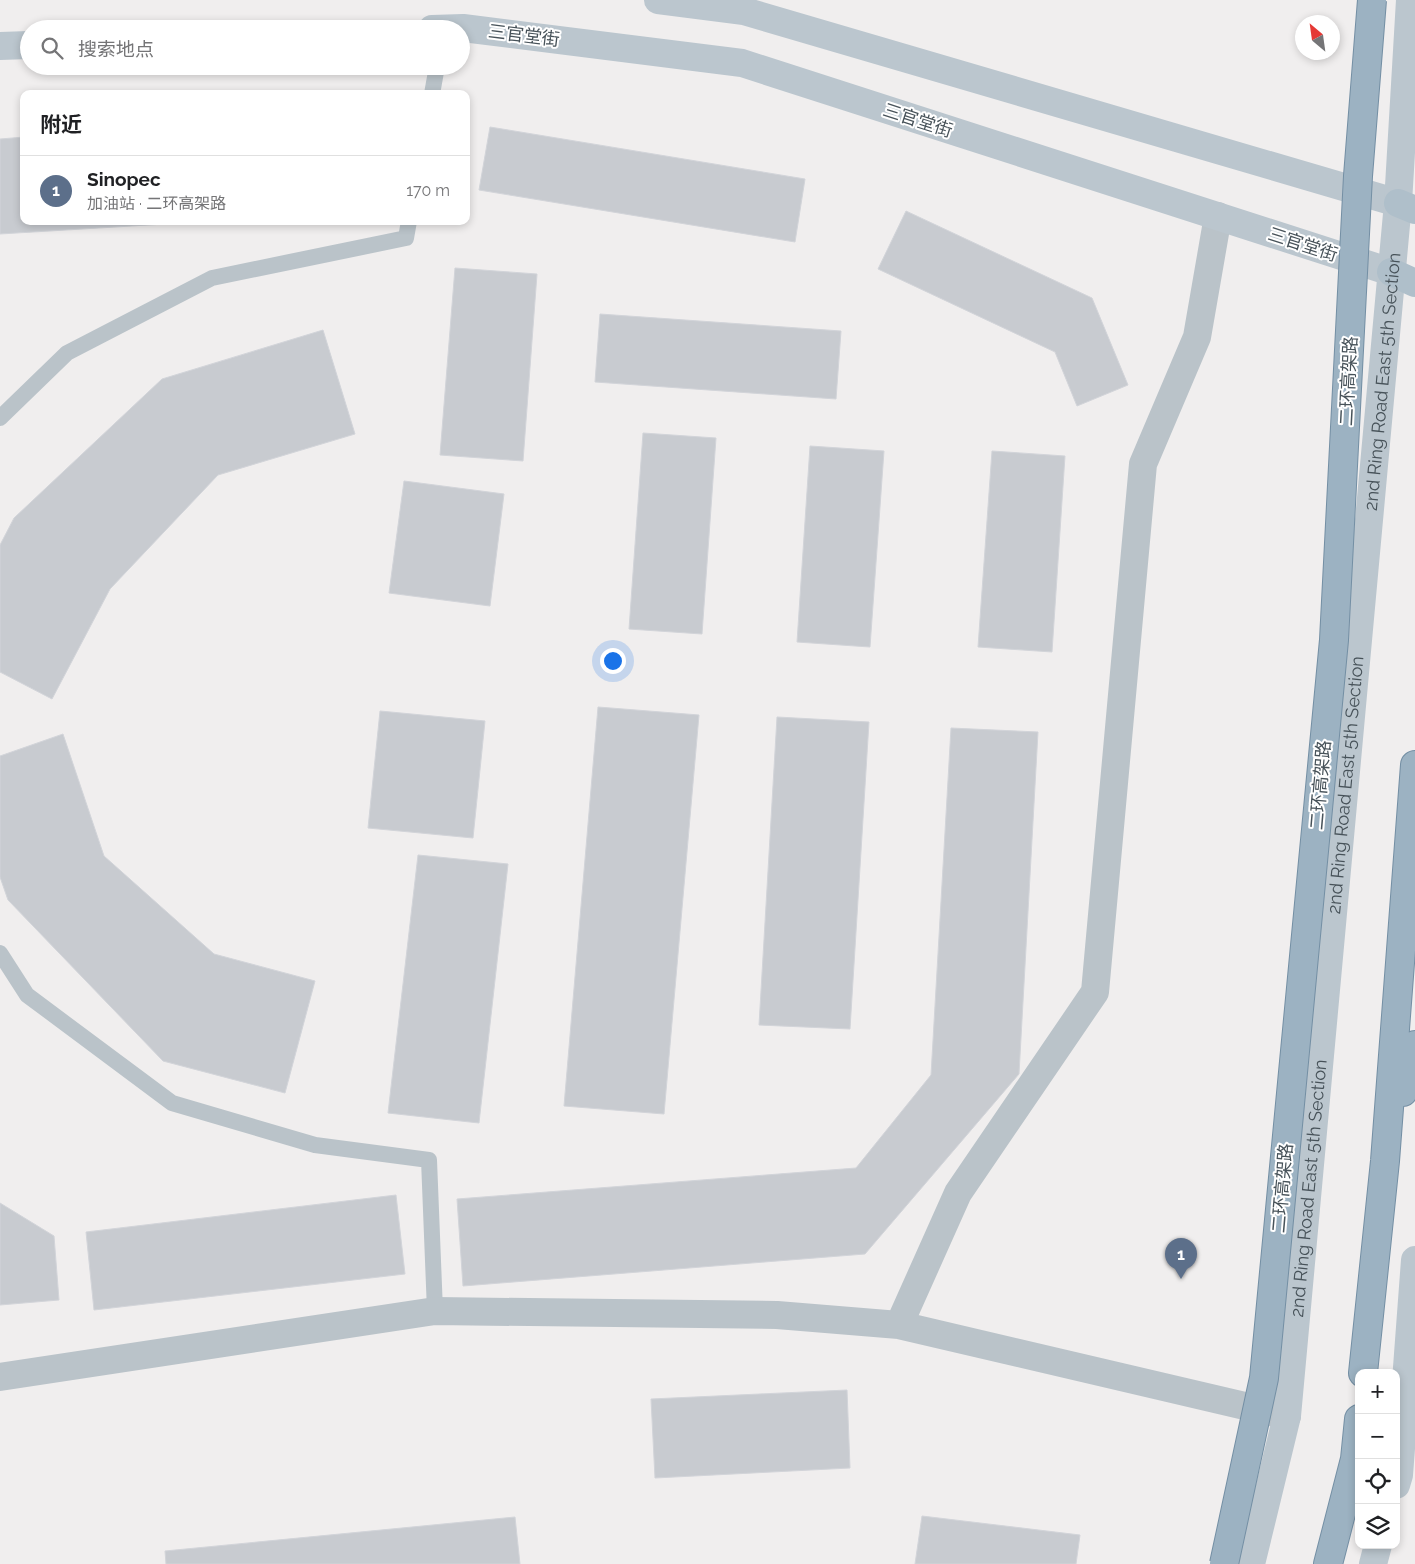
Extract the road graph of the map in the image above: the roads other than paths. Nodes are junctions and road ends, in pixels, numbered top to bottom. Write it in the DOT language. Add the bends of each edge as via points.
graph roads {
  1 [pos="658,0"];
  2 [pos="1372,0"];
  3 [pos="1410,0"];
  4 [pos="745,6"];
  5 [pos="470,29"];
  6 [pos="20,45"];
  7 [pos="0,46"];
  8 [pos="435,75"];
  9 [pos="433,90"];
  10 [pos="1406,206"];
  11 [pos="1218,216"];
  12 [pos="408,225"];
  13 [pos="1403,278"];
  14 [pos="0,418"];
  15 [pos="1415,765"];
  16 [pos="0,953"];
  17 [pos="1415,1045"];
  18 [pos="1385,1161"];
  19 [pos="1415,1260"];
  20 [pos="435,1311"];
  21 [pos="899,1325"];
  22 [pos="1363,1369"];
  23 [pos="0,1377"];
  24 [pos="1287,1416"];
  25 [pos="1355,1459"];
  26 [pos="1400,1462"];
  27 [pos="1377,1549"];
  28 [pos="1224,1564"];
  29 [pos="1251,1564"];
  30 [pos="1328,1564"];
  31 [pos="1372,1564"];
  1 -- 4 [label="main road"];
  2 -- 28 [label="highway, 二环高架路, bridge" via="1358,176 1334,640 1269,1329 1264,1378"];
  3 -- 10 [label="main road, 2nd Ring Road East 5th Section"];
  4 -- 10 [label="main road"];
  5 -- 11 [label="main road, 三官堂街" via="742,63"];
  6 -- 7 [label="main road"];
  8 -- 9 [label="lane"];
  10 -- 13 [label="main road, 2nd Ring Road East 5th Section"];
  11 -- 13 [label="main road, 三官堂街"];
  11 -- 21 [label="street" via="1197,337 1143,464 1096,992 958,1193"];
  12 -- 14 [label="lane" via="406,238 212,278 67,353"];
  13 -- 24 [label="main road, 2nd Ring Road East 5th Section"];
  15 -- 18 [label="highway"];
  16 -- 20 [label="lane" via="27,996 172,1103 315,1145 429,1160"];
  17 -- 18 [label="highway"];
  18 -- 22 [label="highway"];
  19 -- 26 [label="main road"];
  20 -- 21 [label="street" via="778,1315"];
  20 -- 23 [label="street"];
  21 -- 24 [label="street"];
  24 -- 29 [label="main road, 2nd Ring Road East 5th Section"];
  25 -- 30 [label="highway"];
  27 -- 31 [label="main road"];
}
